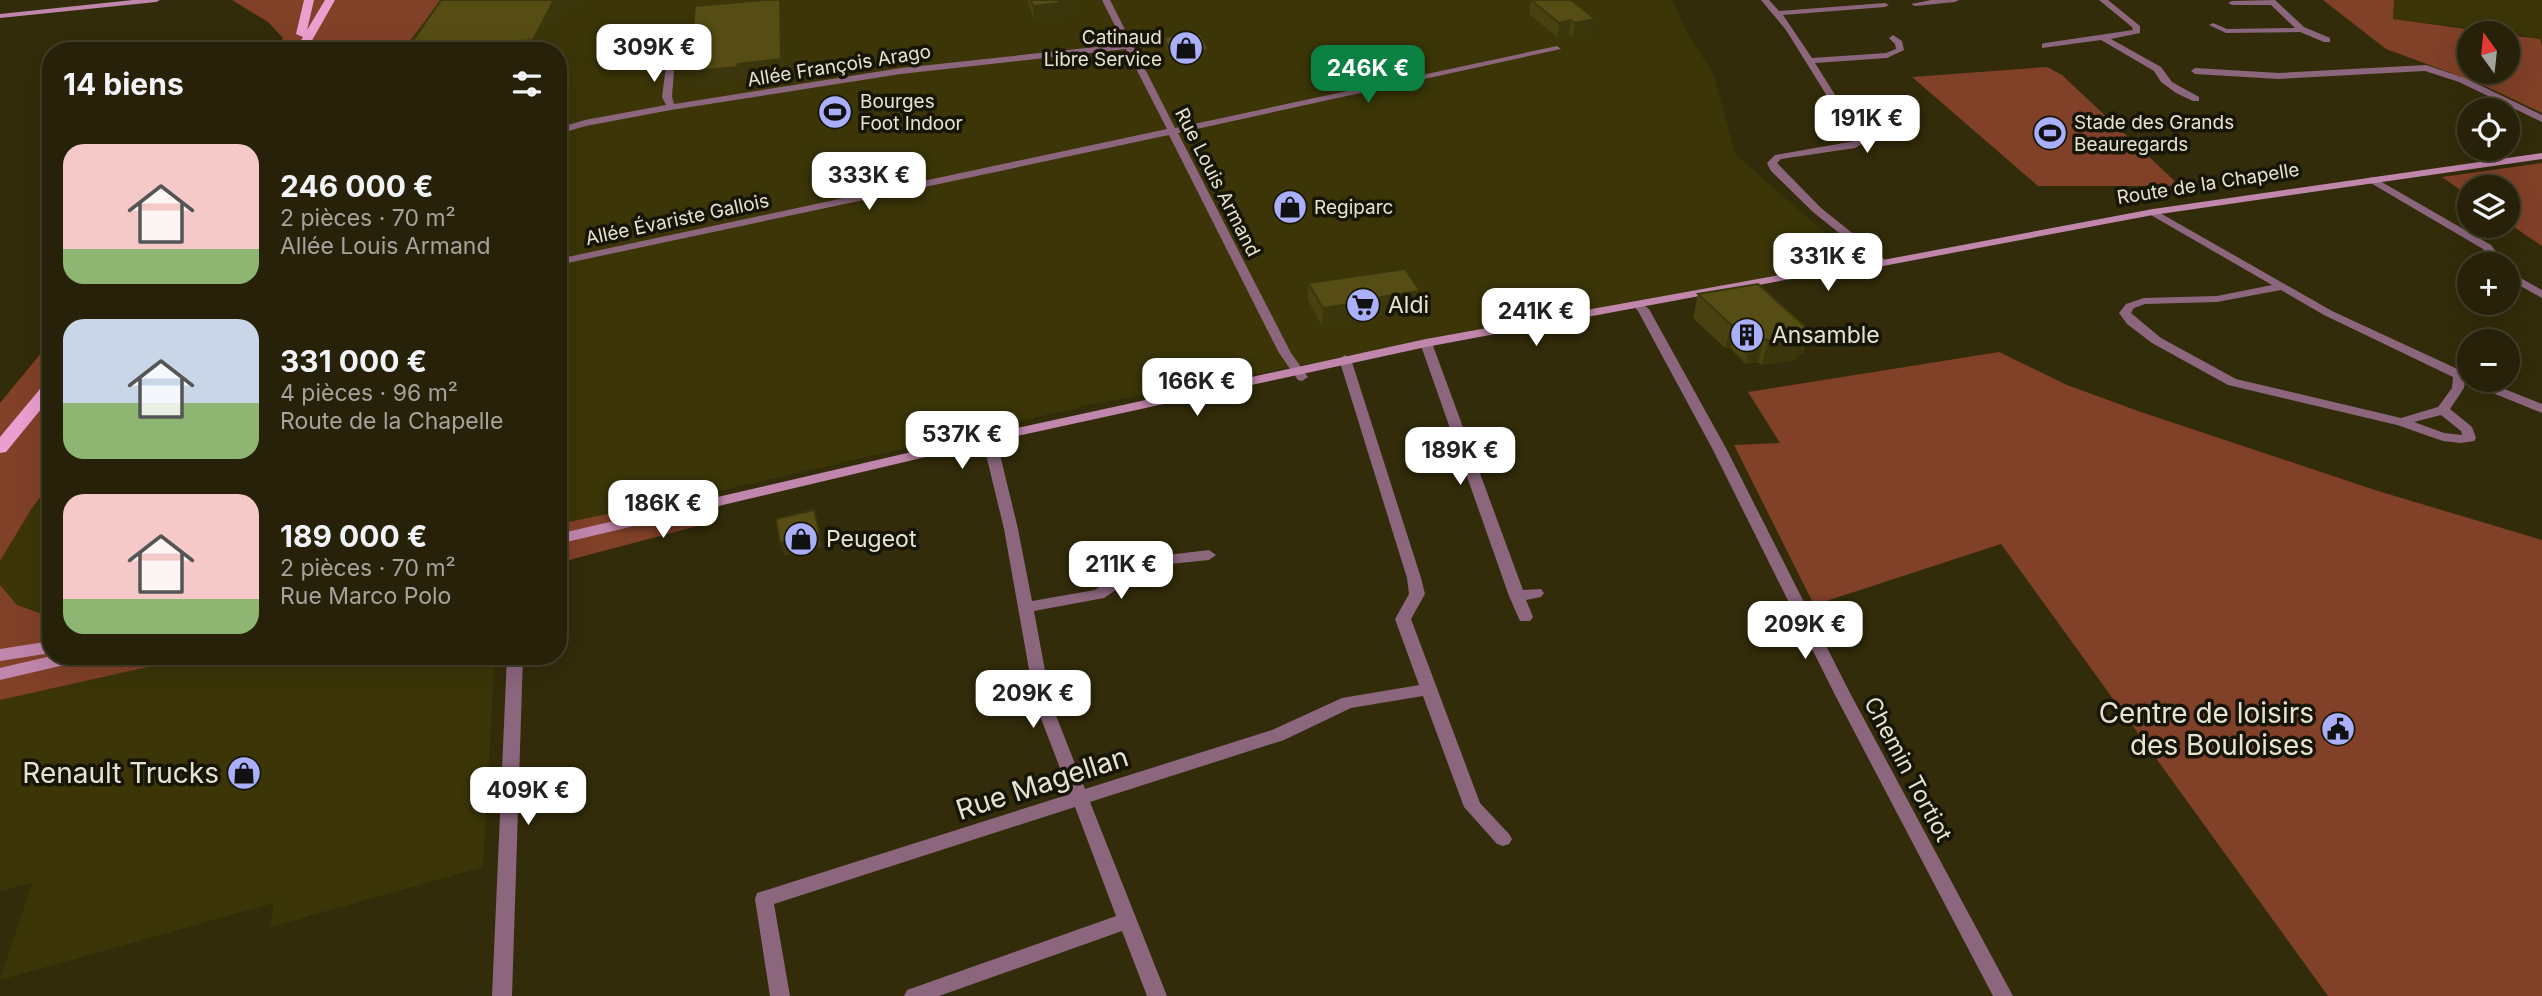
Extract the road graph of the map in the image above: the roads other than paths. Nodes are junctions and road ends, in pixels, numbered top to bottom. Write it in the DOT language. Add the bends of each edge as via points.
graph roads {
  1 [pos="125,0"];
  2 [pos="156,0"];
  3 [pos="309,0"];
  4 [pos="330,0"];
  5 [pos="1106,0"];
  6 [pos="1765,0"];
  7 [pos="1955,0"];
  8 [pos="2103,0"];
  9 [pos="2271,1"];
  10 [pos="2232,3"];
  11 [pos="1915,4"];
  12 [pos="1885,5"];
  13 [pos="1779,13"];
  14 [pos="0,15"];
  15 [pos="2213,25"];
  16 [pos="2301,29"];
  17 [pos="1893,38"];
  18 [pos="2104,38"];
  19 [pos="2327,40"];
  20 [pos="297,42"];
  21 [pos="305,42"];
  22 [pos="1128,46"];
  23 [pos="2045,46"];
  24 [pos="1557,49"];
  25 [pos="671,58"];
  26 [pos="1810,61"];
  27 [pos="2195,71"];
  28 [pos="2196,99"];
  29 [pos="671,107"];
  30 [pos="2542,118"];
  31 [pos="567,128"];
  32 [pos="1173,131"];
  33 [pos="2542,156"];
  34 [pos="2373,180"];
  35 [pos="2153,212"];
  36 [pos="2491,252"];
  37 [pos="567,260"];
  38 [pos="1883,263"];
  39 [pos="2520,281"];
  40 [pos="2281,287"];
  41 [pos="2542,295"];
  42 [pos="1640,306"];
  43 [pos="1429,346"];
  44 [pos="1347,363"];
  45 [pos="1300,373"];
  46 [pos="2457,373"];
  47 [pos="2457,389"];
  48 [pos="2501,392"];
  49 [pos="42,397"];
  50 [pos="2542,409"];
  51 [pos="2442,410"];
  52 [pos="2401,422"];
  53 [pos="991,442"];
  54 [pos="5,444"];
  55 [pos="0,459"];
  56 [pos="567,538"];
  57 [pos="567,544"];
  58 [pos="1209,555"];
  59 [pos="1536,593"];
  60 [pos="1517,596"];
  61 [pos="1024,608"];
  62 [pos="1525,617"];
  63 [pos="42,648"];
  64 [pos="0,655"];
  65 [pos="42,664"];
  66 [pos="514,665"];
  67 [pos="0,674"];
  68 [pos="1430,689"];
  69 [pos="1079,799"];
  70 [pos="1503,839"];
  71 [pos="1126,921"];
  72 [pos="502,996"];
  73 [pos="780,996"];
  74 [pos="914,996"];
  75 [pos="1157,996"];
  76 [pos="2003,996"];
  1 -- 14 [label="main road"];
  2 -- 14 [label="main road"];
  3 -- 20 [label="main road"];
  4 -- 21 [label="main road"];
  5 -- 22 [label="street, Rue Louis Armand"];
  6 -- 13 [label="street"];
  7 -- 11 [label="street"];
  8 -- 18 [label="street" via="2138,28"];
  9 -- 10 [label="street"];
  9 -- 16 [label="street"];
  12 -- 13 [label="street"];
  13 -- 26 [label="street"];
  15 -- 16 [label="street" via="2226,32"];
  16 -- 19 [label="street"];
  17 -- 26 [label="street" via="1900,50 1887,55"];
  18 -- 23 [label="street"];
  18 -- 28 [label="street" via="2158,69 2178,92"];
  22 -- 29 [label="street, Allée François Arago" via="901,71"];
  22 -- 32 [label="street, Rue Louis Armand"];
  24 -- 32 [label="street, Allée Évariste Gallois"];
  25 -- 29 [label="street" via="667,97"];
  26 -- 38 [label="street" via="1860,142 1778,157 1772,163 1774,169"];
  27 -- 30 [label="street" via="2279,76 2426,68"];
  29 -- 31 [label="street, Allée François Arago"];
  32 -- 37 [label="street, Allée Évariste Gallois"];
  32 -- 45 [label="street, Rue Louis Armand"];
  33 -- 34 [label="main road, Route de la Chapelle"];
  34 -- 35 [label="main road, Route de la Chapelle"];
  34 -- 36 [label="street"];
  35 -- 38 [label="main road, Route de la Chapelle"];
  35 -- 40 [label="street"];
  38 -- 42 [label="main road, Route de la Chapelle"];
  39 -- 41 [label="street"];
  40 -- 46 [label="street"];
  40 -- 52 [label="street" via="2217,299 2144,301 2125,313 2146,333 2232,382"];
  42 -- 43 [label="main road, Route de la Chapelle"];
  42 -- 76 [label="street, Chemin Tortiot" via="1720,450 1842,693"];
  43 -- 44 [label="main road, Route de la Chapelle"];
  43 -- 60 [label="street"];
  44 -- 45 [label="main road, Route de la Chapelle"];
  44 -- 68 [label="street" via="1409,559 1417,594 1403,619"];
  45 -- 53 [label="main road, Route de la Chapelle"];
  47 -- 51 [label="street"];
  48 -- 50 [label="street"];
  49 -- 54 [label="main road"];
  51 -- 52 [label="street"];
  51 -- 52 [label="street" via="2467,430 2469,438 2443,437"];
  53 -- 56 [label="main road, Route de la Chapelle"];
  53 -- 57 [label="main road, Route de la Chapelle"];
  53 -- 61 [label="street" via="1012,529"];
  54 -- 55 [label="main road"];
  58 -- 61 [label="street" via="1147,561 1099,594"];
  59 -- 60 [label="street"];
  60 -- 62 [label="street"];
  61 -- 69 [label="street" via="1043,703"];
  63 -- 64 [label="main road"];
  65 -- 67 [label="main road"];
  66 -- 72 [label="street"];
  68 -- 69 [label="street, Rue Magellan" via="1348,702 1278,735"];
  68 -- 70 [label="street" via="1473,807"];
  69 -- 71 [label="street"];
  69 -- 73 [label="street, Rue Magellan" via="764,899"];
  71 -- 74 [label="street"];
  71 -- 75 [label="street"];
}
